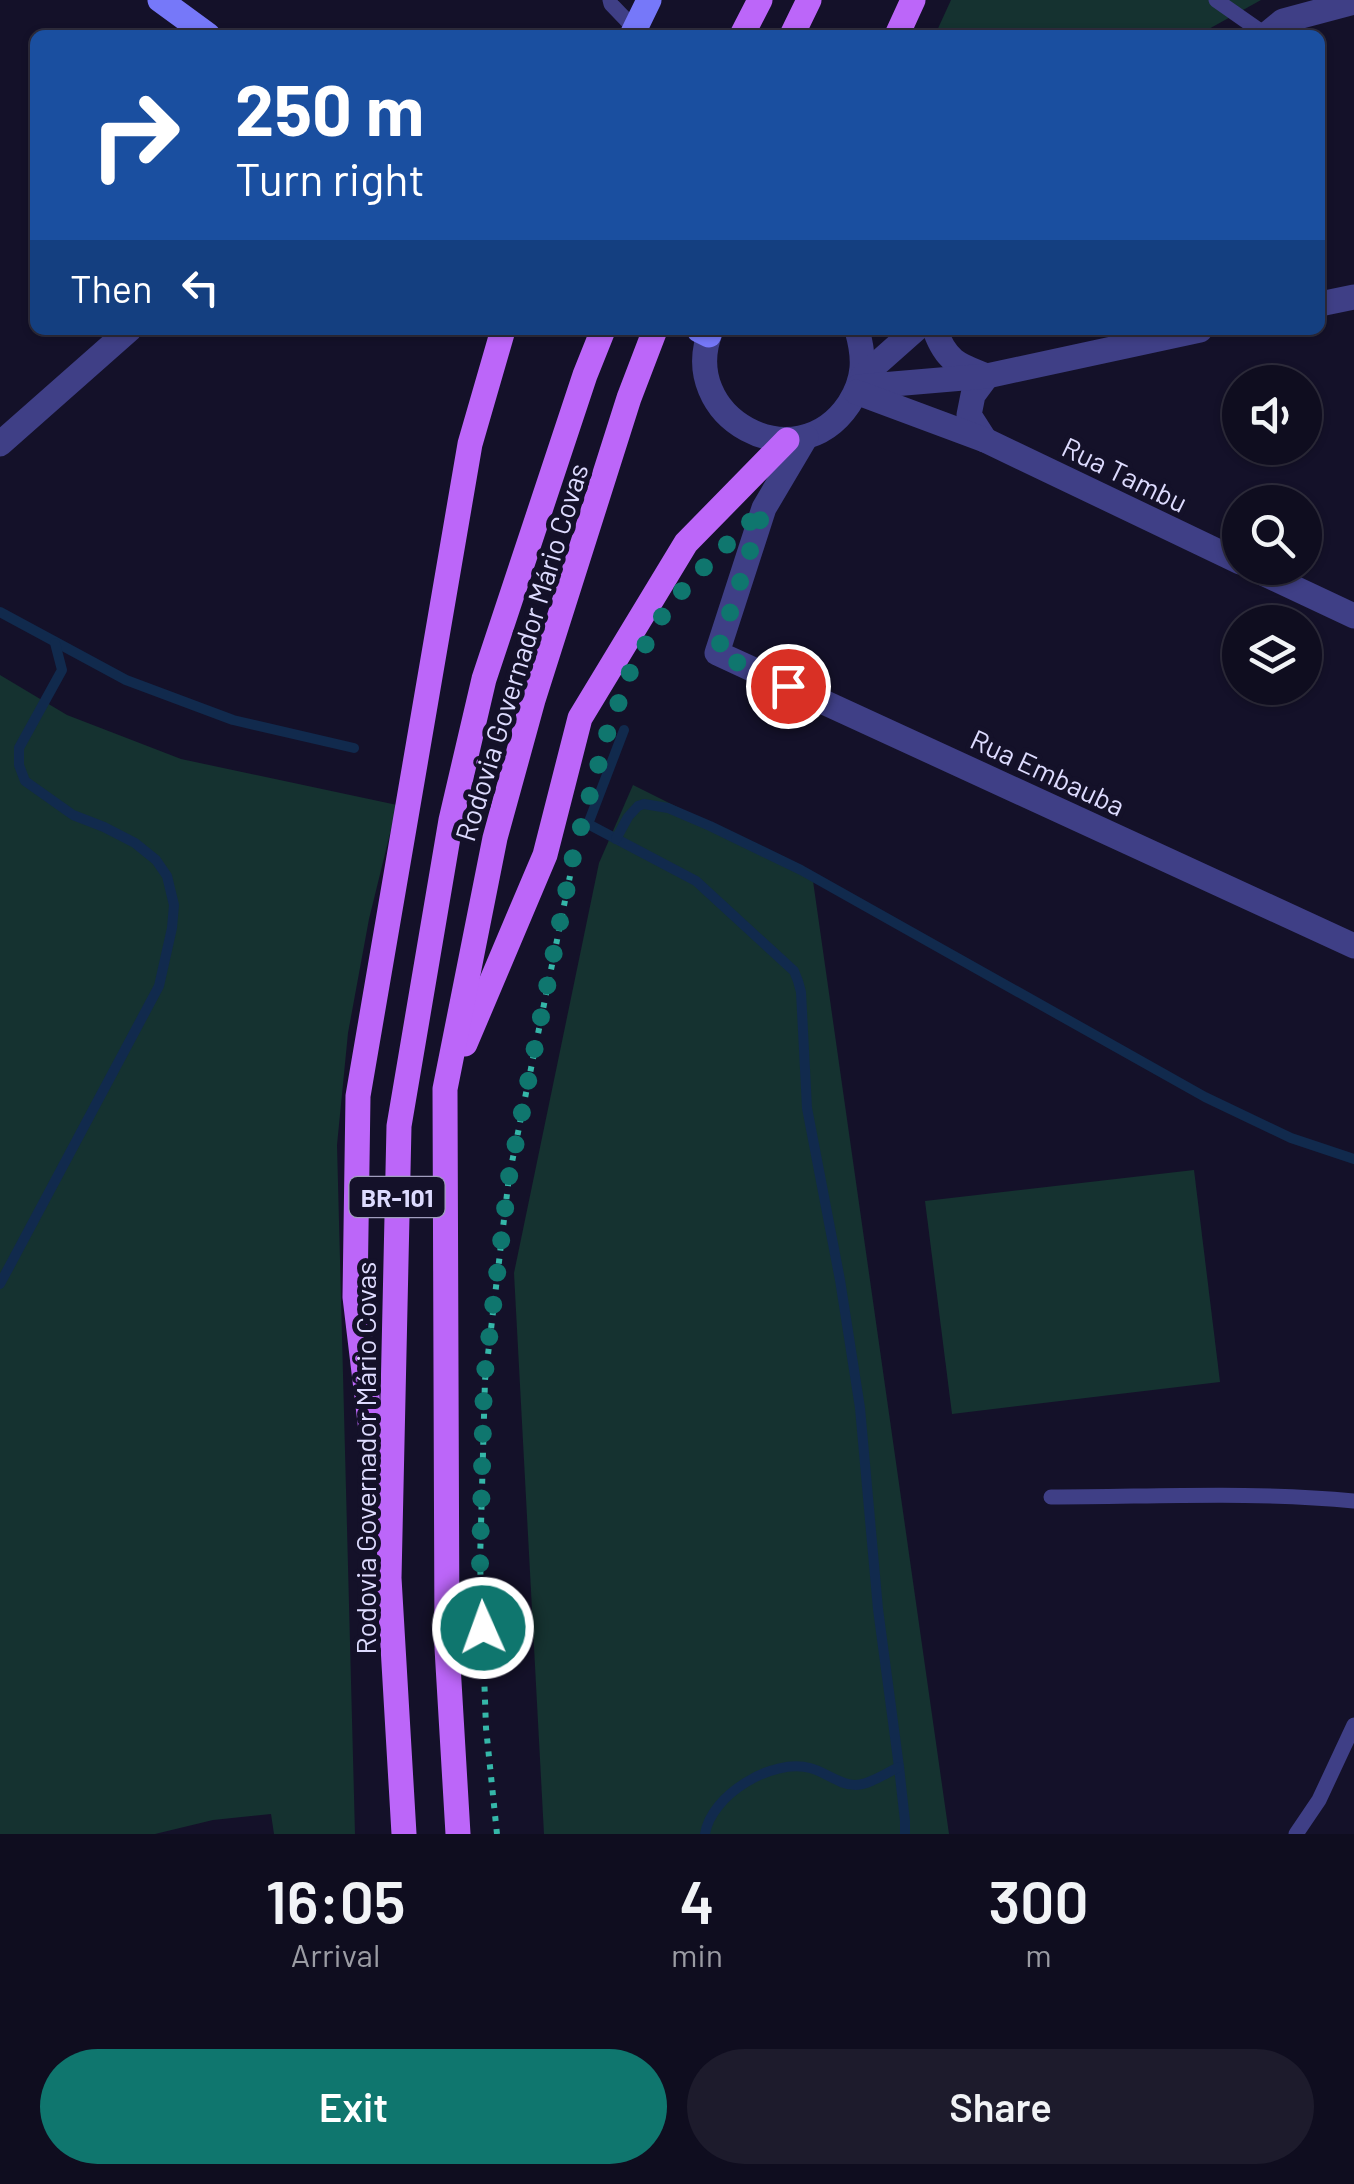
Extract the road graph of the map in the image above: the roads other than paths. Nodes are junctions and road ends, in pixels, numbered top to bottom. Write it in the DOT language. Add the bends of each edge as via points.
graph roads {
  1 [pos="160,0"];
  2 [pos="610,0"];
  3 [pos="649,0"];
  4 [pos="760,0"];
  5 [pos="809,0"];
  6 [pos="913,0"];
  7 [pos="1216,0"];
  8 [pos="1308,0"];
  9 [pos="1354,2"];
  10 [pos="185,8"];
  11 [pos="1274,28"];
  12 [pos="204,30"];
  13 [pos="632,30"];
  14 [pos="635,30"];
  15 [pos="745,30"];
  16 [pos="794,30"];
  17 [pos="899,30"];
  18 [pos="1354,297"];
  19 [pos="1325,303"];
  20 [pos="123,335"];
  21 [pos="503,335"];
  22 [pos="601,335"];
  23 [pos="653,335"];
  24 [pos="706,335"];
  25 [pos="858,335"];
  26 [pos="910,335"];
  27 [pos="937,335"];
  28 [pos="1177,335"];
  29 [pos="988,376"];
  30 [pos="859,385"];
  31 [pos="796,438"];
  32 [pos="985,440"];
  33 [pos="0,444"];
  34 [pos="1222,553"];
  35 [pos="1288,585"];
  36 [pos="1353,616"];
  37 [pos="1354,946"];
  38 [pos="445,1089"];
  39 [pos="1052,1497"];
  40 [pos="1354,1501"];
  41 [pos="389,1578"];
  42 [pos="1354,1725"];
  43 [pos="404,1834"];
  44 [pos="458,1834"];
  45 [pos="1296,1834"];
  1 -- 10 [label="street"];
  2 -- 13 [label="lane"];
  3 -- 14 [label="street"];
  4 -- 15 [label="main road"];
  5 -- 16 [label="main road"];
  6 -- 17 [label="main road"];
  7 -- 11 [label="lane"];
  8 -- 11 [label="street"];
  9 -- 11 [label="street"];
  10 -- 12 [label="street"];
  18 -- 19 [label="street"];
  20 -- 33 [label="street"];
  21 -- 41 [label="main road" via="470,444 358,1096 355,1297"];
  22 -- 41 [label="main road, Rodovia Governador Mário Covas / BR-101" via="484,679 451,820 399,1126"];
  23 -- 38 [label="main road, Rodovia Governador Mário Covas / BR-101" via="532,700 495,838"];
  24 -- 31 [label="street" via="706,373 720,408 750,432"];
  25 -- 30 [label="street"];
  26 -- 30 [label="street"];
  27 -- 29 [label="street" via="958,365"];
  28 -- 29 [label="street"];
  29 -- 30 [label="street"];
  29 -- 32 [label="street" via="973,395 970,415"];
  30 -- 31 [label="street" via="839,418"];
  30 -- 32 [label="street, Rua Tambu"];
  31 -- 37 [label="street, Rua Embauba" via="764,508 717,653"];
  31 -- 38 [label="main road" via="686,543 580,718 546,855"];
  32 -- 34 [label="street, Rua Tambu"];
  35 -- 36 [label="street"];
  38 -- 44 [label="main road, Rodovia Governador Mário Covas / BR-101" via="448,1648"];
  39 -- 40 [label="lane"];
  41 -- 43 [label="main road, Rodovia Governador Mário Covas / BR-101"];
  42 -- 45 [label="lane"];
}
